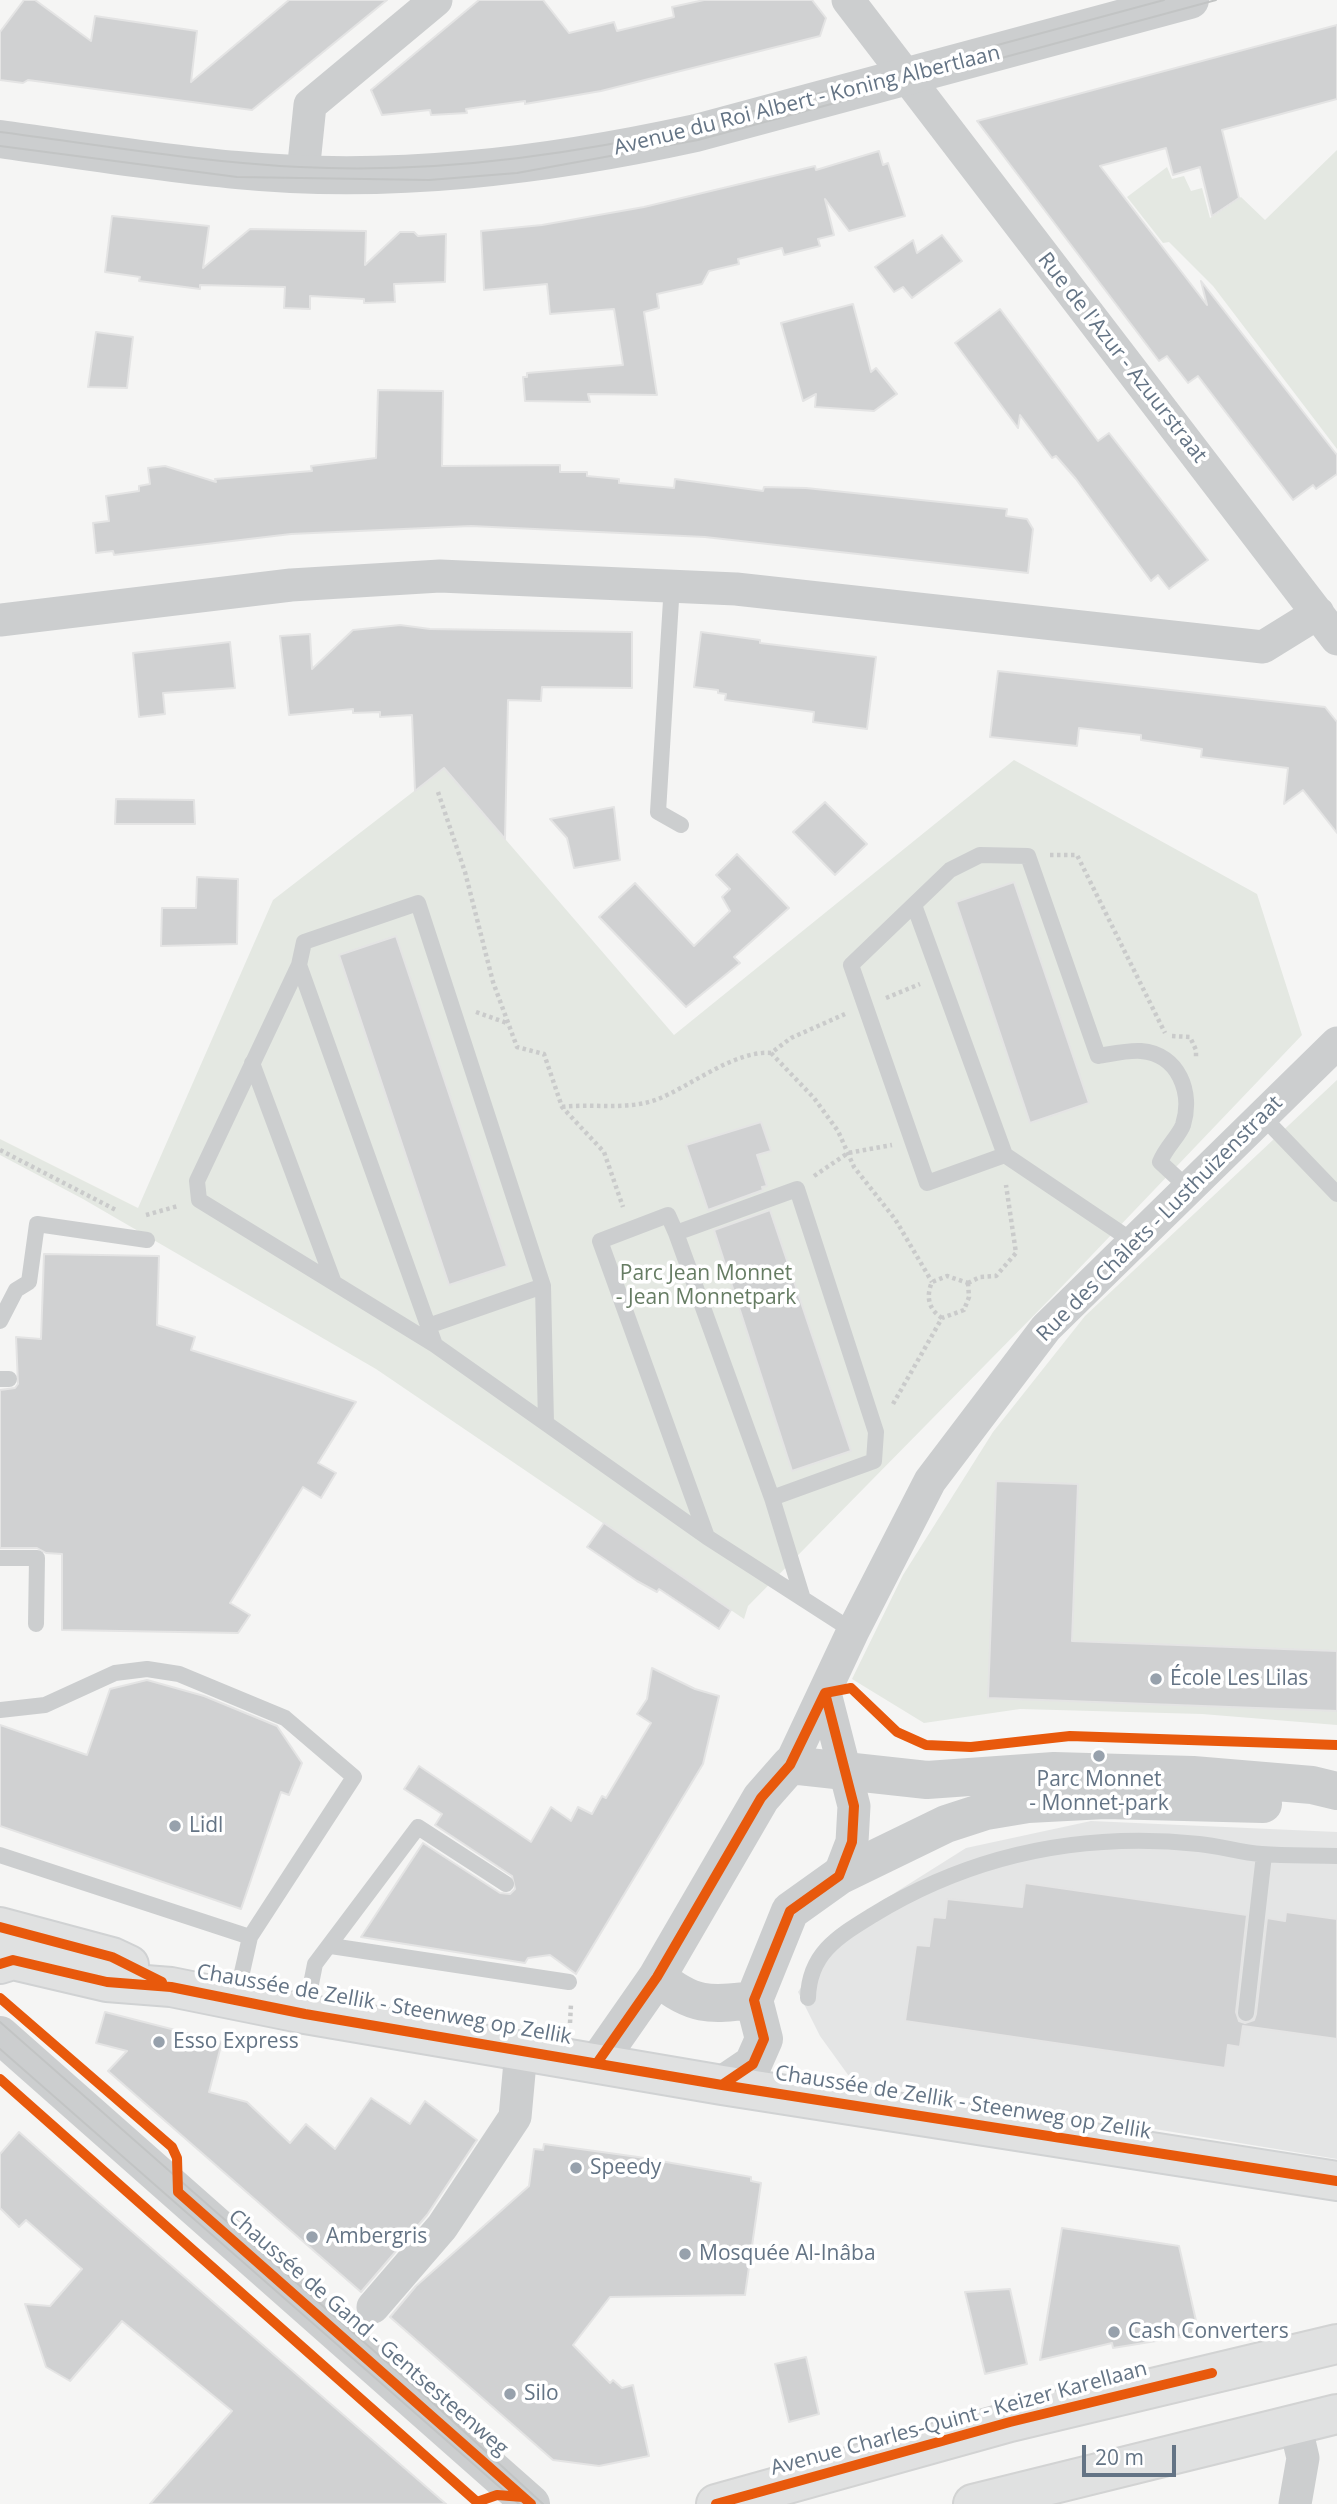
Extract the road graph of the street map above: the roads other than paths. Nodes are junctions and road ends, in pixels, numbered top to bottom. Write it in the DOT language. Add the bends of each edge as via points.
graph roads {
  1 [pos="436,0"];
  2 [pos="848,0"];
  3 [pos="1190,0"];
  4 [pos="906,77"];
  5 [pos="0,139"];
  6 [pos="303,173"];
  7 [pos="672,584"];
  8 [pos="0,620"];
  9 [pos="1328,626"];
  10 [pos="681,825"];
  11 [pos="914,905"];
  12 [pos="299,965"];
  13 [pos="1337,1043"];
  14 [pos="252,1063"];
  15 [pos="1264,1118"];
  16 [pos="1005,1155"];
  17 [pos="1189,1189"];
  18 [pos="1337,1194"];
  19 [pos="676,1233"];
  20 [pos="147,1240"];
  21 [pos="1134,1242"];
  22 [pos="334,1283"];
  23 [pos="543,1286"];
  24 [pos="0,1321"];
  25 [pos="428,1326"];
  26 [pos="435,1345"];
  27 [pos="546,1423"];
  28 [pos="772,1499"];
  29 [pos="707,1537"];
  30 [pos="0,1558"];
  31 [pos="803,1599"];
  32 [pos="36,1624"];
  33 [pos="853,1631"];
  34 [pos="825,1693"];
  35 [pos="0,1710"];
  36 [pos="790,1765"];
  37 [pos="844,1769"];
  38 [pos="1337,1791"];
  39 [pos="1337,1801"];
  40 [pos="0,1855"];
  41 [pos="1264,1855"];
  42 [pos="1337,1856"];
  43 [pos="839,1876"];
  44 [pos="506,1884"];
  45 [pos="0,1927"];
  46 [pos="250,1937"];
  47 [pos="331,1946"];
  48 [pos="0,1964"];
  49 [pos="657,1977"];
  50 [pos="569,1982"];
  51 [pos="171,1987"];
  52 [pos="808,1998"];
  53 [pos="236,1999"];
  54 [pos="754,2000"];
  55 [pos="1246,2013"];
  56 [pos="305,2014"];
  57 [pos="0,2035"];
  58 [pos="522,2050"];
  59 [pos="597,2063"];
  60 [pos="722,2085"];
  61 [pos="1337,2181"];
  62 [pos="373,2307"];
  63 [pos="1337,2344"];
  64 [pos="1337,2414"];
  65 [pos="1295,2424"];
  66 [pos="531,2504"];
  67 [pos="716,2504"];
  68 [pos="972,2504"];
  69 [pos="1295,2504"];
  1 -- 6 [label="street" via="310,105"];
  2 -- 4 [label="street, Rue de l'Azur - Azuurstraat"];
  3 -- 4 [label="street, Avenue du Roi Albert - Koning Albertlaan"];
  4 -- 6 [label="street, Avenue du Roi Albert - Koning Albertlaan" via="618,150 516,166 428,173"];
  4 -- 9 [label="street, Rue de l'Azur - Azuurstraat"];
  5 -- 6 [label="street, Avenue du Roi Albert - Koning Albertlaan" via="238,170"];
  7 -- 8 [label="street" via="440,576 291,585"];
  7 -- 9 [label="street" via="1263,647"];
  7 -- 10 [label="lane" via="658,812"];
  11 -- 16 [label="lane"];
  11 -- 16 [label="lane" via="852,965 927,1183"];
  11 -- 17 [label="lane" via="950,870 980,855 1028,856 1098,1056 1143,1051 1171,1063 1186,1087 1182,1129 1166,1145 1160,1161"];
  12 -- 14 [label="lane"];
  12 -- 23 [label="lane" via="304,942 418,903"];
  12 -- 25 [label="lane"];
  13 -- 15 [label="street, Rue des Châlets - Lusthuizenstraat"];
  14 -- 22 [label="lane"];
  14 -- 22 [label="lane" via="197,1181 199,1200"];
  15 -- 17 [label="street, Rue des Châlets - Lusthuizenstraat"];
  15 -- 18 [label="lane"];
  16 -- 21 [label="lane"];
  17 -- 21 [label="street, Rue des Châlets - Lusthuizenstraat"];
  19 -- 28 [label="lane"];
  19 -- 28 [label="lane" via="797,1189 876,1432 874,1461"];
  19 -- 29 [label="lane" via="668,1215 600,1241"];
  20 -- 24 [label="lane" via="37,1224 29,1282 16,1290"];
  21 -- 33 [label="street, Rue des Châlets - Lusthuizenstraat" via="1046,1328 930,1480"];
  22 -- 26 [label="lane"];
  23 -- 25 [label="lane"];
  23 -- 27 [label="lane"];
  25 -- 26 [label="lane"];
  26 -- 27 [label="lane"];
  27 -- 29 [label="lane"];
  28 -- 31 [label="lane"];
  29 -- 31 [label="lane"];
  30 -- 32 [label="lane" via="37,1558"];
  31 -- 33 [label="lane"];
  33 -- 34 [label="street, Rue des Châlets - Lusthuizenstraat"];
  34 -- 36 [label="street, Rue des Châlets - Lusthuizenstraat"];
  34 -- 37 [label="street"];
  35 -- 46 [label="lane" via="45,1705 115,1673 147,1669 179,1674 285,1718 354,1777"];
  36 -- 37 [label="street"];
  36 -- 49 [label="street" via="761,1798"];
  37 -- 38 [label="street" via="927,1780 1054,1771 1193,1775"];
  37 -- 43 [label="street" via="854,1806 852,1842"];
  39 -- 43 [label="street" via="1028,1804 946,1824"];
  40 -- 46 [label="lane"];
  41 -- 42 [label="lane"];
  41 -- 52 [label="lane" via="1200,1844 1101,1842 1030,1851 970,1867 912,1892 850,1929 819,1955 808,1983"];
  41 -- 55 [label="lane"];
  43 -- 54 [label="street" via="790,1911"];
  44 -- 47 [label="lane" via="418,1827"];
  45 -- 51 [label="main road, Chaussée de Zellik - Steenweg op Zellik" via="112,1957"];
  46 -- 53 [label="lane"];
  47 -- 50 [label="lane"];
  47 -- 56 [label="lane" via="315,1964"];
  48 -- 51 [label="main road, Chaussée de Zellik - Steenweg op Zellik" via="13,1960 107,1982"];
  49 -- 54 [label="street" via="679,1996 713,2004"];
  49 -- 59 [label="street"];
  51 -- 53 [label="main road, Chaussée de Zellik - Steenweg op Zellik"];
  53 -- 56 [label="main road, Chaussée de Zellik - Steenweg op Zellik"];
  54 -- 60 [label="street" via="764,2039 753,2064"];
  56 -- 58 [label="main road, Chaussée de Zellik - Steenweg op Zellik"];
  57 -- 66 [label="street, Chaussée de Gand - Gentsesteenweg"];
  58 -- 59 [label="main road, Chaussée de Zellik - Steenweg op Zellik"];
  58 -- 62 [label="street" via="515,2117 442,2227"];
  59 -- 60 [label="main road, Chaussée de Zellik - Steenweg op Zellik"];
  60 -- 61 [label="main road, Chaussée de Zellik - Steenweg op Zellik"];
  63 -- 67 [label="main road, Avenue Charles-Quint - Keizer Karellaan" via="1010,2422"];
  64 -- 65 [label="main road"];
  65 -- 68 [label="main road"];
  65 -- 69 [label="street" via="1303,2458"];
}
